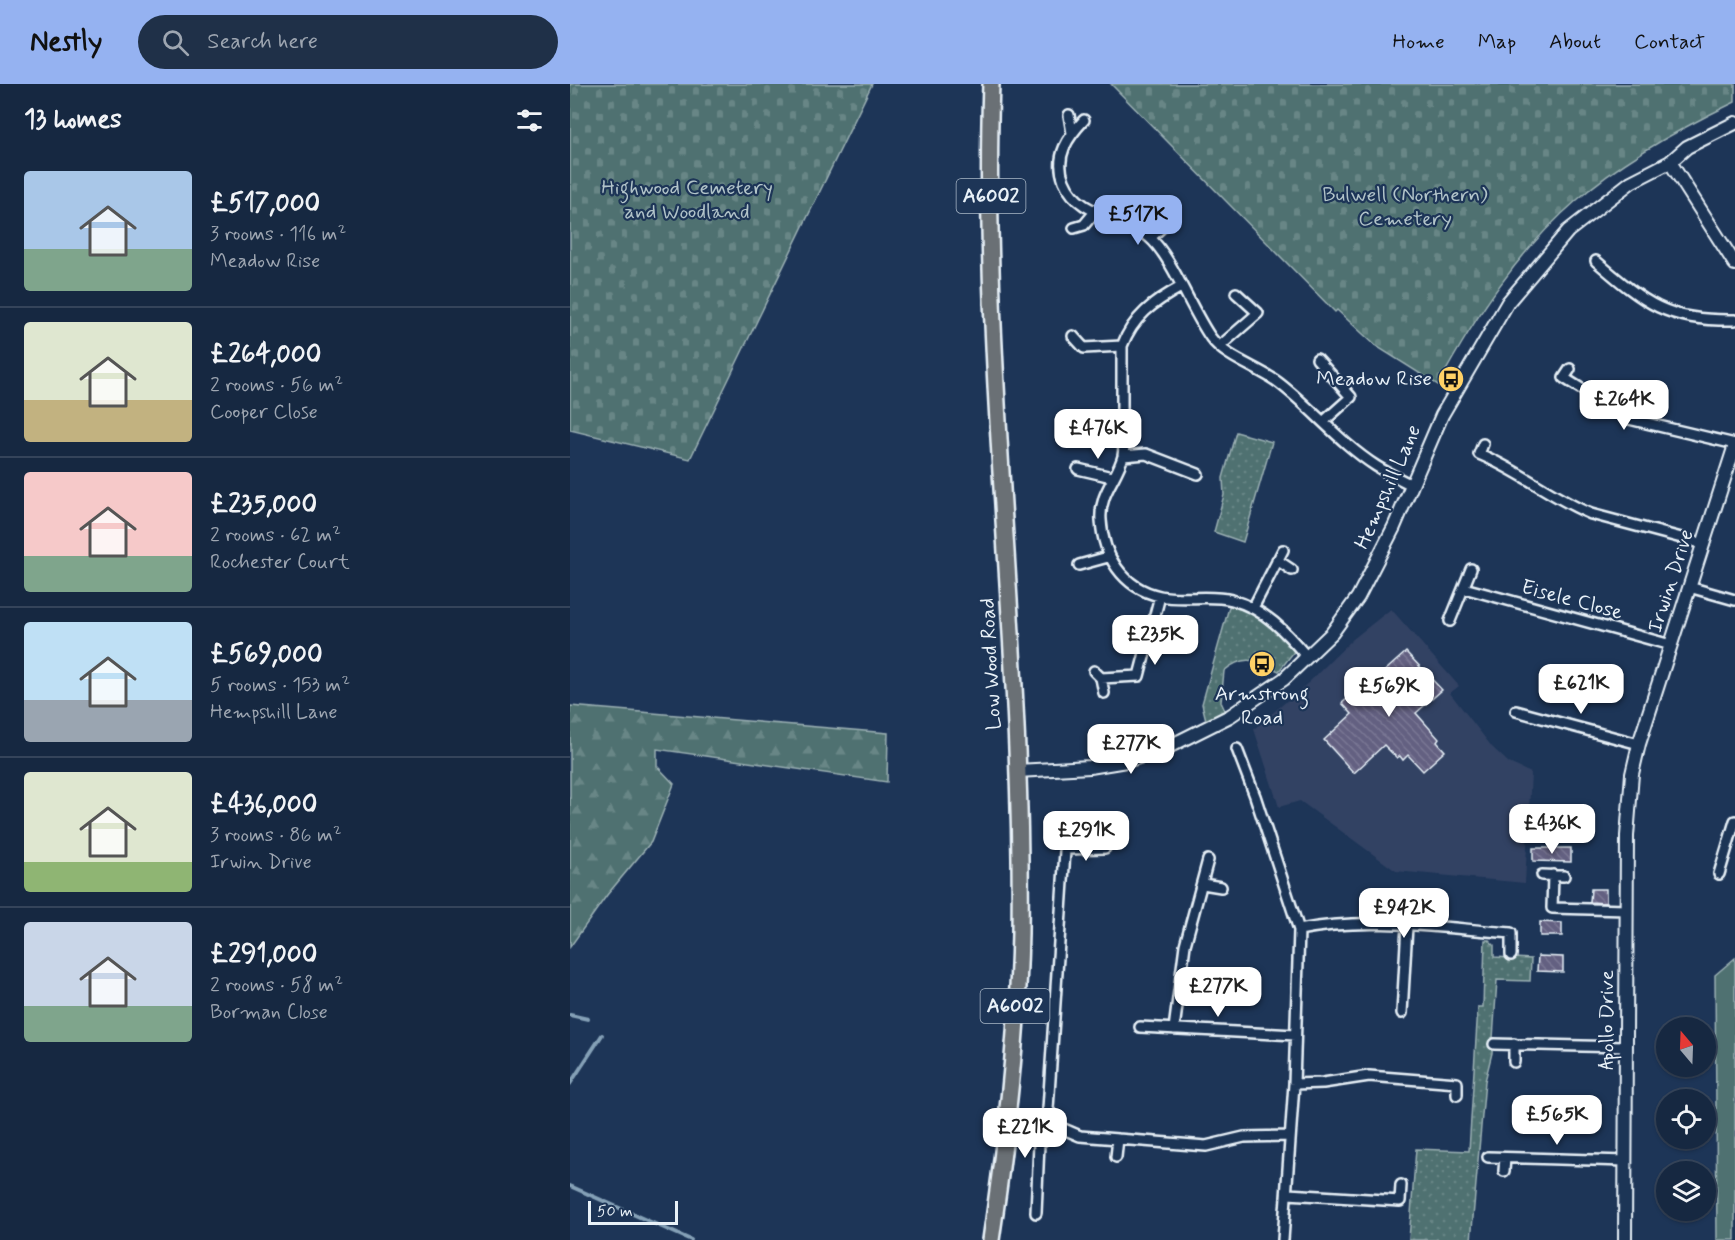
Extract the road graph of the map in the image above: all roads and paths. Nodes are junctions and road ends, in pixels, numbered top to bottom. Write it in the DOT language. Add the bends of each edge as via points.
graph roads {
  1 [pos="991,84"];
  2 [pos="1069,115"];
  3 [pos="1084,120"];
  4 [pos="1735,123"];
  5 [pos="1072,133"];
  6 [pos="1670,162"];
  7 [pos="1160,205"];
  8 [pos="1094,213"];
  9 [pos="1074,228"];
  10 [pos="1150,238"];
  11 [pos="1596,261"];
  12 [pos="1735,264"];
  13 [pos="1181,288"];
  14 [pos="1236,293"];
  15 [pos="1735,320"];
  16 [pos="1073,336"];
  17 [pos="1122,346"];
  18 [pos="1219,347"];
  19 [pos="1317,359"];
  20 [pos="1570,369"];
  21 [pos="1323,422"];
  22 [pos="1483,444"];
  23 [pos="1735,445"];
  24 [pos="1123,456"];
  25 [pos="1078,469"];
  26 [pos="1198,474"];
  27 [pos="1112,477"];
  28 [pos="1412,485"];
  29 [pos="1704,544"];
  30 [pos="1283,550"];
  31 [pos="1108,557"];
  32 [pos="1277,560"];
  33 [pos="1079,565"];
  34 [pos="1471,569"];
  35 [pos="1292,570"];
  36 [pos="1689,587"];
  37 [pos="1464,588"];
  38 [pos="1160,596"];
  39 [pos="1735,600"];
  40 [pos="1253,608"];
  41 [pos="1450,621"];
  42 [pos="1671,645"];
  43 [pos="1307,657"];
  44 [pos="1094,671"];
  45 [pos="1101,678"];
  46 [pos="1104,693"];
  47 [pos="1522,724"];
  48 [pos="1639,744"];
  49 [pos="1237,749"];
  50 [pos="1017,771"];
  51 [pos="1735,821"];
  52 [pos="1066,836"];
  53 [pos="1627,836"];
  54 [pos="1105,848"];
  55 [pos="1065,849"];
  56 [pos="1208,860"];
  57 [pos="1719,874"];
  58 [pos="1542,875"];
  59 [pos="1553,876"];
  60 [pos="1564,876"];
  61 [pos="1203,884"];
  62 [pos="1221,887"];
  63 [pos="1627,910"];
  64 [pos="1407,926"];
  65 [pos="1299,930"];
  66 [pos="1511,956"];
  67 [pos="1402,1012"];
  68 [pos="1140,1027"];
  69 [pos="1174,1029"];
  70 [pos="1295,1035"];
  71 [pos="1494,1044"];
  72 [pos="1514,1044"];
  73 [pos="1626,1047"];
  74 [pos="1514,1062"];
  75 [pos="1294,1084"];
  76 [pos="1457,1095"];
  77 [pos="1059,1127"];
  78 [pos="1289,1136"];
  79 [pos="1118,1139"];
  80 [pos="1116,1157"];
  81 [pos="1488,1157"];
  82 [pos="1505,1158"];
  83 [pos="1626,1161"];
  84 [pos="1504,1171"];
  85 [pos="1401,1185"];
  86 [pos="1288,1194"];
  87 [pos="1036,1212"];
  88 [pos="991,1240"];
  89 [pos="1283,1240"];
  90 [pos="1625,1240"];
  1 -- 50 [label="main road, Low Wood Road / A6002" via="997,389"];
  2 -- 5 [label="street"];
  3 -- 5 [label="street"];
  4 -- 6 [label="street, Hempshill Lane" via="1688,147"];
  5 -- 8 [label="street" via="1061,158 1064,180 1079,201"];
  6 -- 12 [label="street"];
  6 -- 28 [label="street, Hempshill Lane" via="1631,182 1568,231 1508,302 1442,415"];
  7 -- 10 [label="street" via="1172,218"];
  8 -- 9 [label="street" via="1084,225"];
  8 -- 10 [label="street" via="1121,221"];
  10 -- 13 [label="street"];
  11 -- 15 [label="street" via="1658,309 1692,319"];
  13 -- 17 [label="street" via="1157,300 1140,315"];
  13 -- 18 [label="street"];
  14 -- 18 [label="street" via="1258,313"];
  16 -- 17 [label="street" via="1084,348"];
  17 -- 24 [label="street"];
  18 -- 21 [label="street" via="1278,382"];
  19 -- 21 [label="street" via="1351,397"];
  20 -- 23 [label="street" via="1564,378 1629,419"];
  21 -- 28 [label="street" via="1376,466"];
  22 -- 29 [label="street" via="1479,454 1573,507"];
  23 -- 29 [label="street, Irwin Drive"];
  24 -- 26 [label="street" via="1146,454"];
  24 -- 27 [label="street"];
  25 -- 27 [label="street"];
  27 -- 31 [label="street" via="1100,515"];
  28 -- 43 [label="street, Hempshill Lane" via="1358,597 1332,633"];
  29 -- 36 [label="street, Irwin Drive"];
  30 -- 32 [label="street"];
  31 -- 33 [label="street"];
  31 -- 38 [label="street" via="1139,589"];
  32 -- 35 [label="street"];
  32 -- 40 [label="street"];
  34 -- 37 [label="street"];
  36 -- 39 [label="street"];
  36 -- 42 [label="street, Irwin Drive"];
  37 -- 41 [label="street"];
  37 -- 42 [label="street, Eisele Close"];
  38 -- 40 [label="street" via="1220,598"];
  38 -- 45 [label="street" via="1139,676"];
  40 -- 43 [label="street" via="1273,621"];
  42 -- 48 [label="street, Irwin Drive"];
  43 -- 50 [label="street, Hempshill Lane" via="1248,705 1164,749 1090,767"];
  44 -- 45 [label="street"];
  45 -- 46 [label="street"];
  47 -- 48 [label="street" via="1521,712"];
  48 -- 53 [label="street, Irwin Drive"];
  49 -- 65 [label="street"];
  50 -- 88 [label="main road, Low Wood Road / A6002" via="1020,934 1012,1064"];
  51 -- 57 [label="street"];
  52 -- 55 [label="street"];
  53 -- 63 [label="street, Apollo Drive"];
  54 -- 55 [label="street"];
  55 -- 77 [label="street" via="1048,1109"];
  56 -- 61 [label="street"];
  58 -- 59 [label="street"];
  59 -- 60 [label="street"];
  59 -- 63 [label="street" via="1552,908"];
  61 -- 62 [label="street"];
  61 -- 69 [label="street" via="1185,945"];
  63 -- 73 [label="street, Apollo Drive"];
  64 -- 65 [label="street" via="1325,925"];
  64 -- 66 [label="street" via="1512,933"];
  64 -- 67 [label="street"];
  65 -- 70 [label="street"];
  68 -- 69 [label="street"];
  69 -- 70 [label="street"];
  70 -- 75 [label="street"];
  71 -- 72 [label="street"];
  72 -- 73 [label="street"];
  72 -- 74 [label="street"];
  73 -- 83 [label="street, Apollo Drive"];
  75 -- 76 [label="street" via="1370,1076 1457,1083"];
  75 -- 78 [label="street"];
  77 -- 79 [label="street" via="1080,1136"];
  77 -- 87 [label="street" via="1039,1144"];
  78 -- 79 [label="street" via="1244,1137 1206,1146"];
  78 -- 86 [label="street"];
  79 -- 80 [label="street"];
  81 -- 82 [label="street"];
  82 -- 83 [label="street"];
  82 -- 84 [label="street"];
  83 -- 90 [label="street, Apollo Drive"];
  85 -- 86 [label="street" via="1400,1201"];
  86 -- 89 [label="street"];
}
